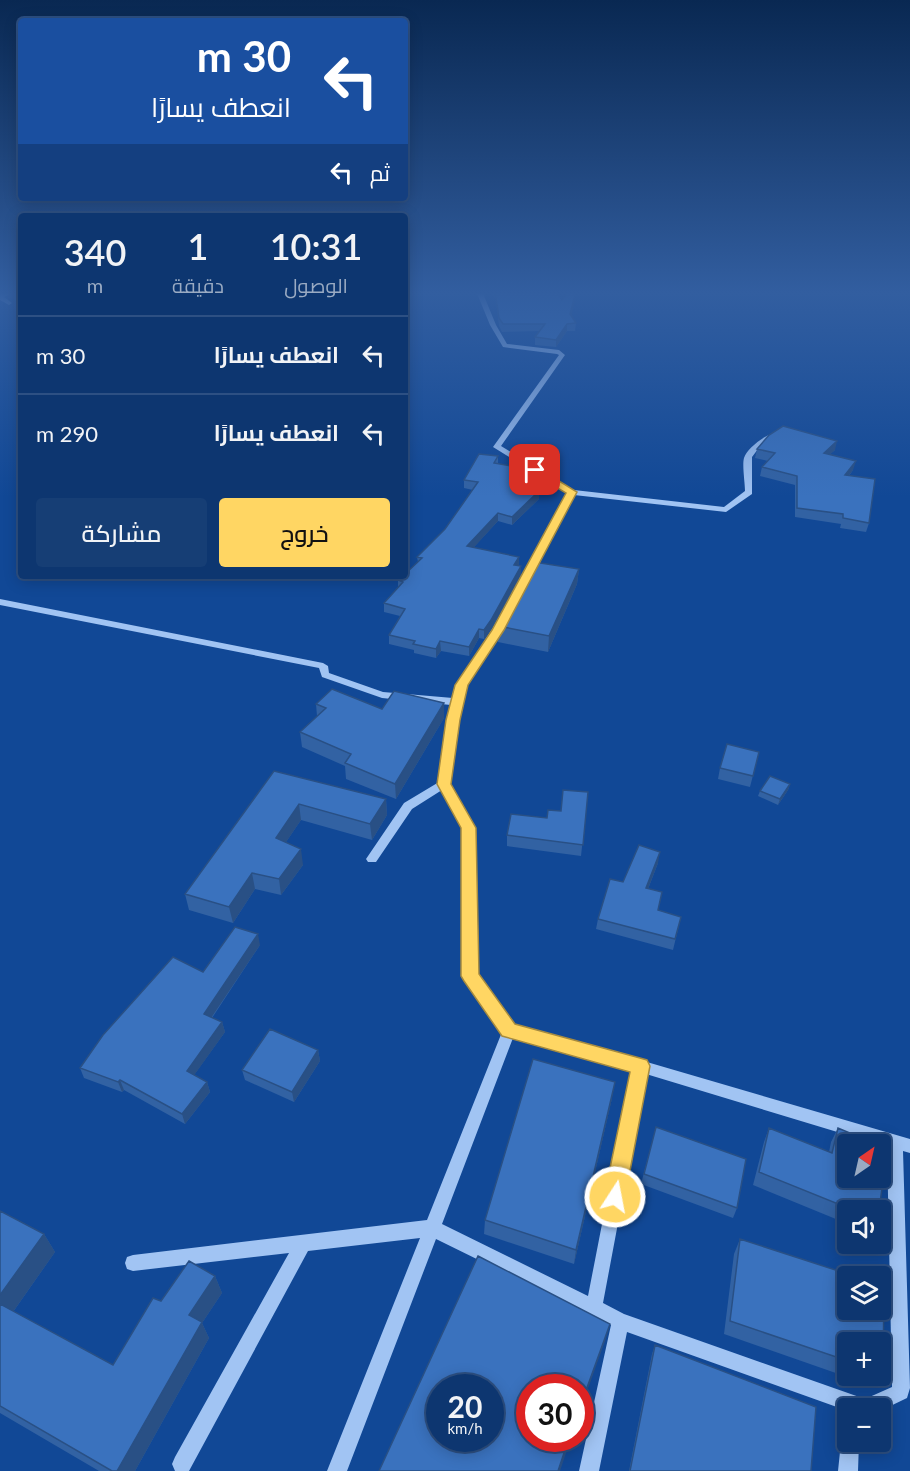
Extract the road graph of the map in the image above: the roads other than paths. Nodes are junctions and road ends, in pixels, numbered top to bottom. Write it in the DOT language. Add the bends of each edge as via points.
graph roads {
  1 [pos="559,360"];
  2 [pos="777,433"];
  3 [pos="572,492"];
  4 [pos="525,580"];
  5 [pos="0,602"];
  6 [pos="509,610"];
  7 [pos="457,702"];
  8 [pos="444,784"];
  9 [pos="372,858"];
  10 [pos="509,1031"];
  11 [pos="640,1066"];
  12 [pos="903,1144"];
  13 [pos="432,1228"];
  14 [pos="303,1244"];
  15 [pos="133,1263"];
  16 [pos="594,1307"];
  17 [pos="621,1321"];
  18 [pos="906,1394"];
  19 [pos="837,1398"];
  20 [pos="891,1399"];
  21 [pos="849,1452"];
  22 [pos="182,1464"];
  23 [pos="337,1471"];
  24 [pos="589,1471"];
  25 [pos="848,1471"];
  1 -- 3 [label="street" via="497,447"];
  2 -- 3 [label="street" via="759,444 748,458 749,492 726,510"];
  3 -- 4 [label="street"];
  5 -- 7 [label="street" via="323,666 325,675 382,695"];
  6 -- 7 [label="street" via="461,685"];
  7 -- 8 [label="street"];
  8 -- 9 [label="street" via="408,806"];
  8 -- 10 [label="street" via="469,828 470,976"];
  10 -- 11 [label="street"];
  10 -- 13 [label="street"];
  11 -- 12 [label="street"];
  11 -- 16 [label="street"];
  12 -- 18 [label="street"];
  13 -- 14 [label="street"];
  13 -- 16 [label="street"];
  13 -- 23 [label="street"];
  14 -- 15 [label="street"];
  14 -- 22 [label="street"];
  16 -- 17 [label="street"];
  17 -- 19 [label="street"];
  17 -- 24 [label="street"];
  18 -- 20 [label="street"];
  21 -- 25 [label="street"];
}
